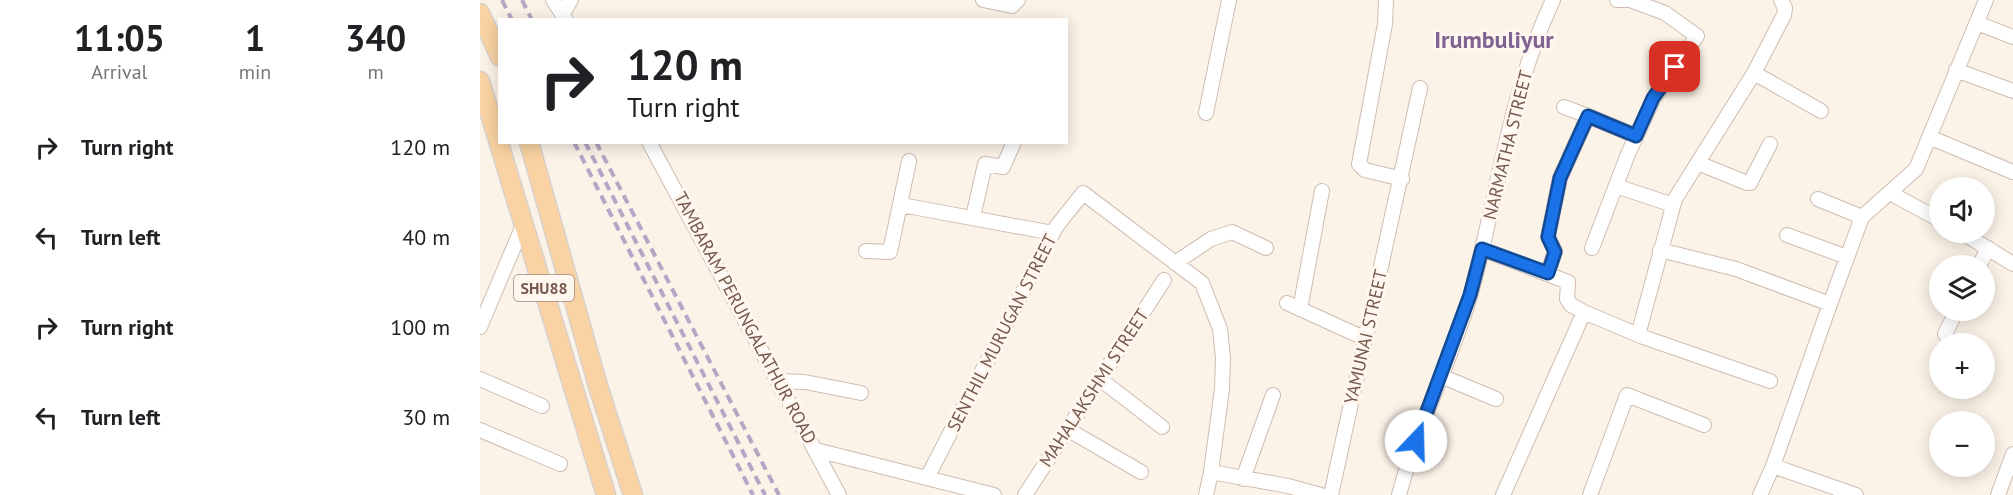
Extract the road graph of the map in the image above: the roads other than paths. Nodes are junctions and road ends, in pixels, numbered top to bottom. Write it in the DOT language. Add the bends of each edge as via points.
graph roads {
  1 [pos="553,0"];
  2 [pos="571,0"];
  3 [pos="983,0"];
  4 [pos="1018,0"];
  5 [pos="1229,0"];
  6 [pos="1386,0"];
  7 [pos="1553,0"];
  8 [pos="1617,0"];
  9 [pos="1630,0"];
  10 [pos="1781,0"];
  11 [pos="1986,0"];
  12 [pos="480,13"];
  13 [pos="564,17"];
  14 [pos="1977,23"];
  15 [pos="2013,37"];
  16 [pos="498,53"];
  17 [pos="1956,70"];
  18 [pos="1754,73"];
  19 [pos="480,82"];
  20 [pos="1420,88"];
  21 [pos="2013,91"];
  22 [pos="1564,107"];
  23 [pos="1821,111"];
  24 [pos="1206,113"];
  25 [pos="1588,116"];
  26 [pos="1636,136"];
  27 [pos="1929,137"];
  28 [pos="498,139"];
  29 [pos="500,144"];
  30 [pos="530,144"];
  31 [pos="650,144"];
  32 [pos="1013,144"];
  33 [pos="1770,144"];
  34 [pos="909,161"];
  35 [pos="1698,164"];
  36 [pos="537,166"];
  37 [pos="2013,172"];
  38 [pos="510,177"];
  39 [pos="1402,179"];
  40 [pos="1616,186"];
  41 [pos="1322,191"];
  42 [pos="1890,193"];
  43 [pos="1818,199"];
  44 [pos="1673,205"];
  45 [pos="899,209"];
  46 [pos="1929,214"];
  47 [pos="973,217"];
  48 [pos="1863,217"];
  49 [pos="524,223"];
  50 [pos="1053,233"];
  51 [pos="1787,235"];
  52 [pos="1980,243"];
  53 [pos="1266,248"];
  54 [pos="1592,248"];
  55 [pos="1988,248"];
  56 [pos="1482,249"];
  57 [pos="866,250"];
  58 [pos="1660,250"];
  59 [pos="1984,255"];
  60 [pos="1847,257"];
  61 [pos="1175,263"];
  62 [pos="2013,264"];
  63 [pos="1548,273"];
  64 [pos="1164,280"];
  65 [pos="1830,304"];
  66 [pos="1584,312"];
  67 [pos="480,327"];
  68 [pos="1638,335"];
  69 [pos="1366,339"];
  70 [pos="1441,376"];
  71 [pos="480,379"];
  72 [pos="1100,379"];
  73 [pos="779,381"];
  74 [pos="1770,381"];
  75 [pos="861,393"];
  76 [pos="1273,395"];
  77 [pos="1496,399"];
  78 [pos="542,406"];
  79 [pos="1704,425"];
  80 [pos="1162,427"];
  81 [pos="1067,429"];
  82 [pos="480,430"];
  83 [pos="816,450"];
  84 [pos="2013,454"];
  85 [pos="560,464"];
  86 [pos="1773,466"];
  87 [pos="1141,472"];
  88 [pos="1211,472"];
  89 [pos="1243,479"];
  90 [pos="935,485"];
  91 [pos="1287,491"];
  92 [pos="606,495"];
  93 [pos="633,495"];
  94 [pos="839,495"];
  95 [pos="994,495"];
  96 [pos="1025,495"];
  97 [pos="1206,495"];
  98 [pos="1321,495"];
  99 [pos="1330,495"];
  100 [pos="1399,495"];
  101 [pos="1503,495"];
  102 [pos="1590,495"];
  103 [pos="1760,495"];
  104 [pos="1856,495"];
  105 [pos="1998,495"];
  1 -- 13 [label="street"];
  2 -- 13 [label="street"];
  3 -- 4 [label="street" via="1012,6"];
  5 -- 24 [label="street"];
  6 -- 39 [label="street" via="1359,164 1365,170"];
  7 -- 56 [label="street, NARMATHA STREET" via="1516,98"];
  8 -- 9 [label="street"];
  9 -- 26 [label="street" via="1665,13 1697,36 1653,98"];
  10 -- 18 [label="street" via="1784,15"];
  11 -- 14 [label="street"];
  12 -- 16 [label="main road"];
  14 -- 15 [label="street"];
  14 -- 17 [label="street"];
  17 -- 21 [label="street"];
  17 -- 27 [label="street"];
  18 -- 23 [label="street"];
  18 -- 35 [label="street"];
  19 -- 28 [label="main road, SHU88"];
  20 -- 39 [label="street, YAMUNAI STREET"];
  22 -- 25 [label="street"];
  25 -- 26 [label="street"];
  25 -- 63 [label="street" via="1560,178 1548,237 1555,252"];
  26 -- 40 [label="street"];
  27 -- 37 [label="street"];
  27 -- 42 [label="street" via="1916,169"];
  29 -- 38 [label="main road, SHU88"];
  30 -- 36 [label="main road, SHU88"];
  31 -- 73 [label="street, TAMBARAM PERUNGALATHUR ROAD"];
  32 -- 47 [label="street" via="1003,167 985,164"];
  33 -- 35 [label="street" via="1750,183"];
  34 -- 45 [label="street"];
  35 -- 44 [label="street"];
  36 -- 38 [label="main road"];
  36 -- 93 [label="main road, SHU88" via="598,386"];
  38 -- 49 [label="main road, SHU88"];
  39 -- 69 [label="street, YAMUNAI STREET"];
  40 -- 44 [label="street"];
  40 -- 54 [label="street"];
  41 -- 69 [label="street" via="1293,306"];
  42 -- 46 [label="street"];
  42 -- 48 [label="street"];
  43 -- 48 [label="street"];
  44 -- 58 [label="street"];
  45 -- 47 [label="street" via="907,206"];
  45 -- 57 [label="street" via="890,252"];
  47 -- 50 [label="street"];
  48 -- 60 [label="street"];
  49 -- 67 [label="street"];
  49 -- 92 [label="main road, SHU88"];
  50 -- 61 [label="street, SENTHIL MURUGAN STREET" via="1083,193"];
  50 -- 90 [label="street, SENTHIL MURUGAN STREET"];
  51 -- 60 [label="street"];
  52 -- 55 [label="street"];
  53 -- 61 [label="street" via="1232,232 1211,239"];
  55 -- 59 [label="street"];
  55 -- 62 [label="street"];
  56 -- 63 [label="street"];
  56 -- 70 [label="street, NARMATHA STREET"];
  58 -- 65 [label="street" via="1736,269"];
  58 -- 68 [label="street"];
  60 -- 65 [label="street"];
  61 -- 88 [label="street" via="1202,283 1220,329 1222,389"];
  63 -- 66 [label="street" via="1568,282 1567,299"];
  64 -- 72 [label="street, MAHALAKSHMI STREET"];
  65 -- 86 [label="street"];
  66 -- 68 [label="street"];
  66 -- 101 [label="street"];
  68 -- 74 [label="street"];
  69 -- 99 [label="street, YAMUNAI STREET"];
  70 -- 77 [label="street"];
  70 -- 100 [label="street, NARMATHA STREET" via="1407,462"];
  71 -- 78 [label="street"];
  72 -- 80 [label="street"];
  72 -- 81 [label="street, MAHALAKSHMI STREET"];
  73 -- 75 [label="street"];
  73 -- 83 [label="street, TAMBARAM PERUNGALATHUR ROAD"];
  76 -- 89 [label="street"];
  79 -- 102 [label="street" via="1627,395"];
  81 -- 87 [label="street"];
  81 -- 96 [label="street, MAHALAKSHMI STREET"];
  82 -- 85 [label="street"];
  83 -- 90 [label="street"];
  83 -- 94 [label="street, TAMBARAM PERUNGALATHUR ROAD"];
  84 -- 105 [label="street"];
  86 -- 103 [label="street"];
  86 -- 104 [label="street"];
  88 -- 89 [label="street"];
  88 -- 97 [label="street"];
  89 -- 91 [label="street"];
  90 -- 95 [label="street"];
  91 -- 98 [label="street"];
}
